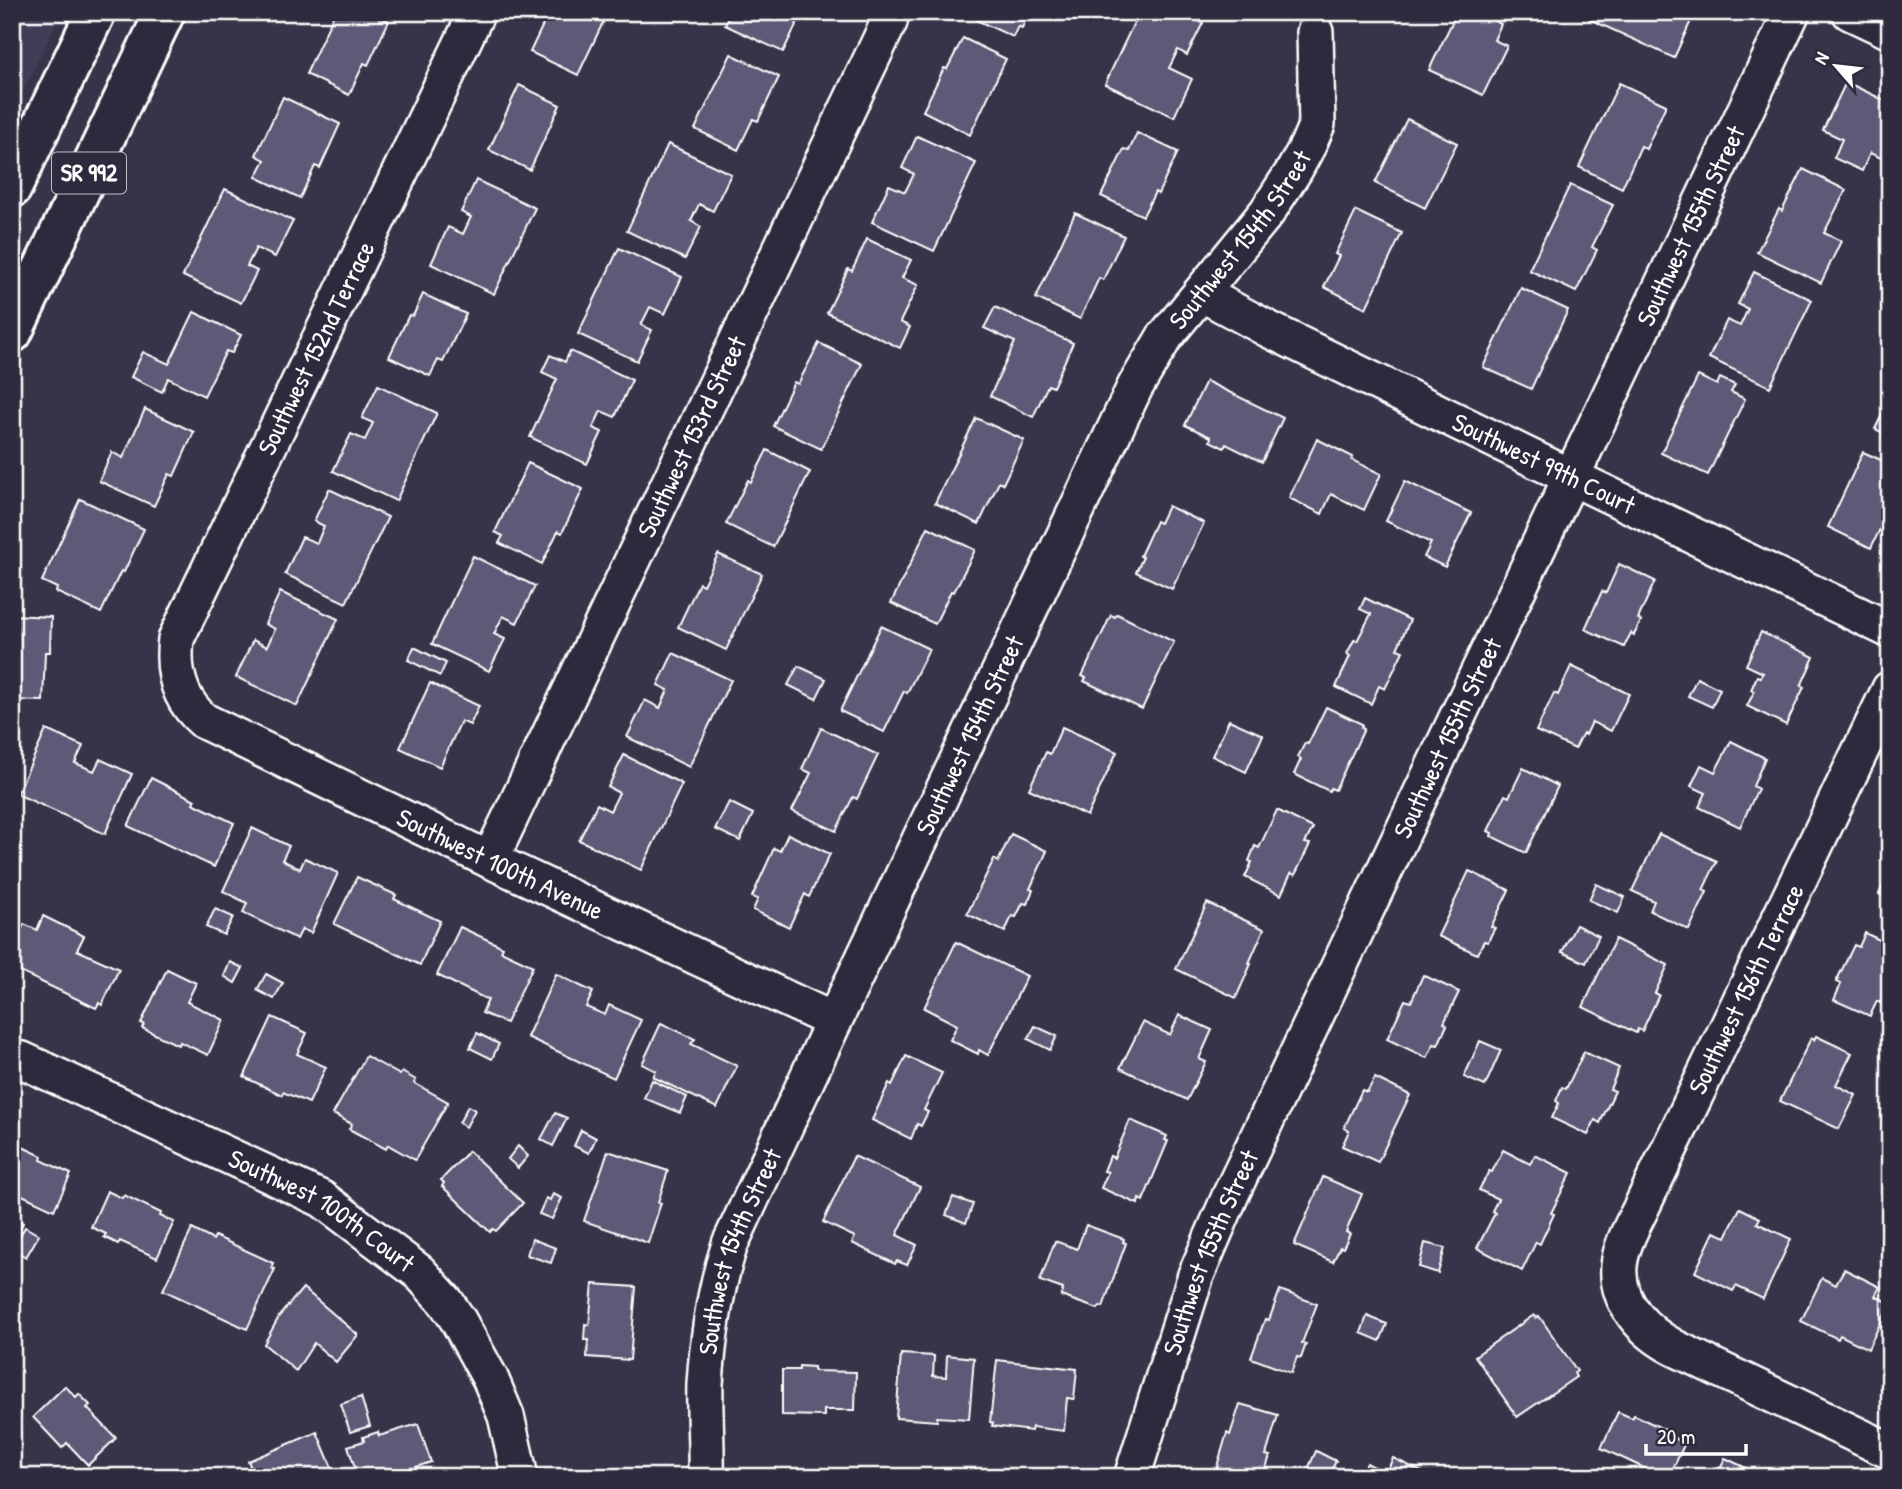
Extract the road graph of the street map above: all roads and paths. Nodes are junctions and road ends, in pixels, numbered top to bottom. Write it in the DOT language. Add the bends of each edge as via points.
graph roads {
  1 [pos="96,12"];
  2 [pos="165,12"];
  3 [pos="477,12"];
  4 [pos="891,12"];
  5 [pos="1792,12"];
  6 [pos="1850,12"];
  7 [pos="1890,31"];
  8 [pos="1315,32"];
  9 [pos="12,188"];
  10 [pos="1200,293"];
  11 [pos="12,333"];
  12 [pos="1571,477"];
  13 [pos="1890,630"];
  14 [pos="180,688"];
  15 [pos="1890,689"];
  16 [pos="490,860"];
  17 [pos="834,1021"];
  18 [pos="12,1059"];
  19 [pos="1890,1451"];
  20 [pos="520,1477"];
  21 [pos="706,1477"];
  22 [pos="1132,1477"];
  1 -- 9 [label="main road, SR 992"];
  2 -- 11 [label="main road, SR 992"];
  3 -- 14 [label="street, Southwest 152nd Terrace" via="177,639"];
  4 -- 16 [label="street, Southwest 153rd Street"];
  5 -- 12 [label="street, Southwest 155th Street"];
  6 -- 7 [label="street"];
  8 -- 10 [label="street, Southwest 154th Street" via="1317,124 1267,212"];
  10 -- 12 [label="street, Southwest 99th Court"];
  10 -- 17 [label="street, Southwest 154th Street" via="1164,338 1135,387"];
  12 -- 13 [label="street, Southwest 99th Court"];
  12 -- 22 [label="street, Southwest 155th Street" via="1226,1206 1196,1275"];
  14 -- 16 [label="street, Southwest 100th Avenue" via="204,721"];
  15 -- 19 [label="street, Southwest 156th Terrace" via="1630,1231 1619,1266 1622,1293 1637,1319 1667,1344"];
  16 -- 17 [label="street, Southwest 100th Avenue"];
  17 -- 21 [label="street, Southwest 154th Street" via="723,1265 705,1384"];
  18 -- 20 [label="street, Southwest 100th Court" via="321,1199 419,1272 452,1311 490,1378 506,1416"];
}
